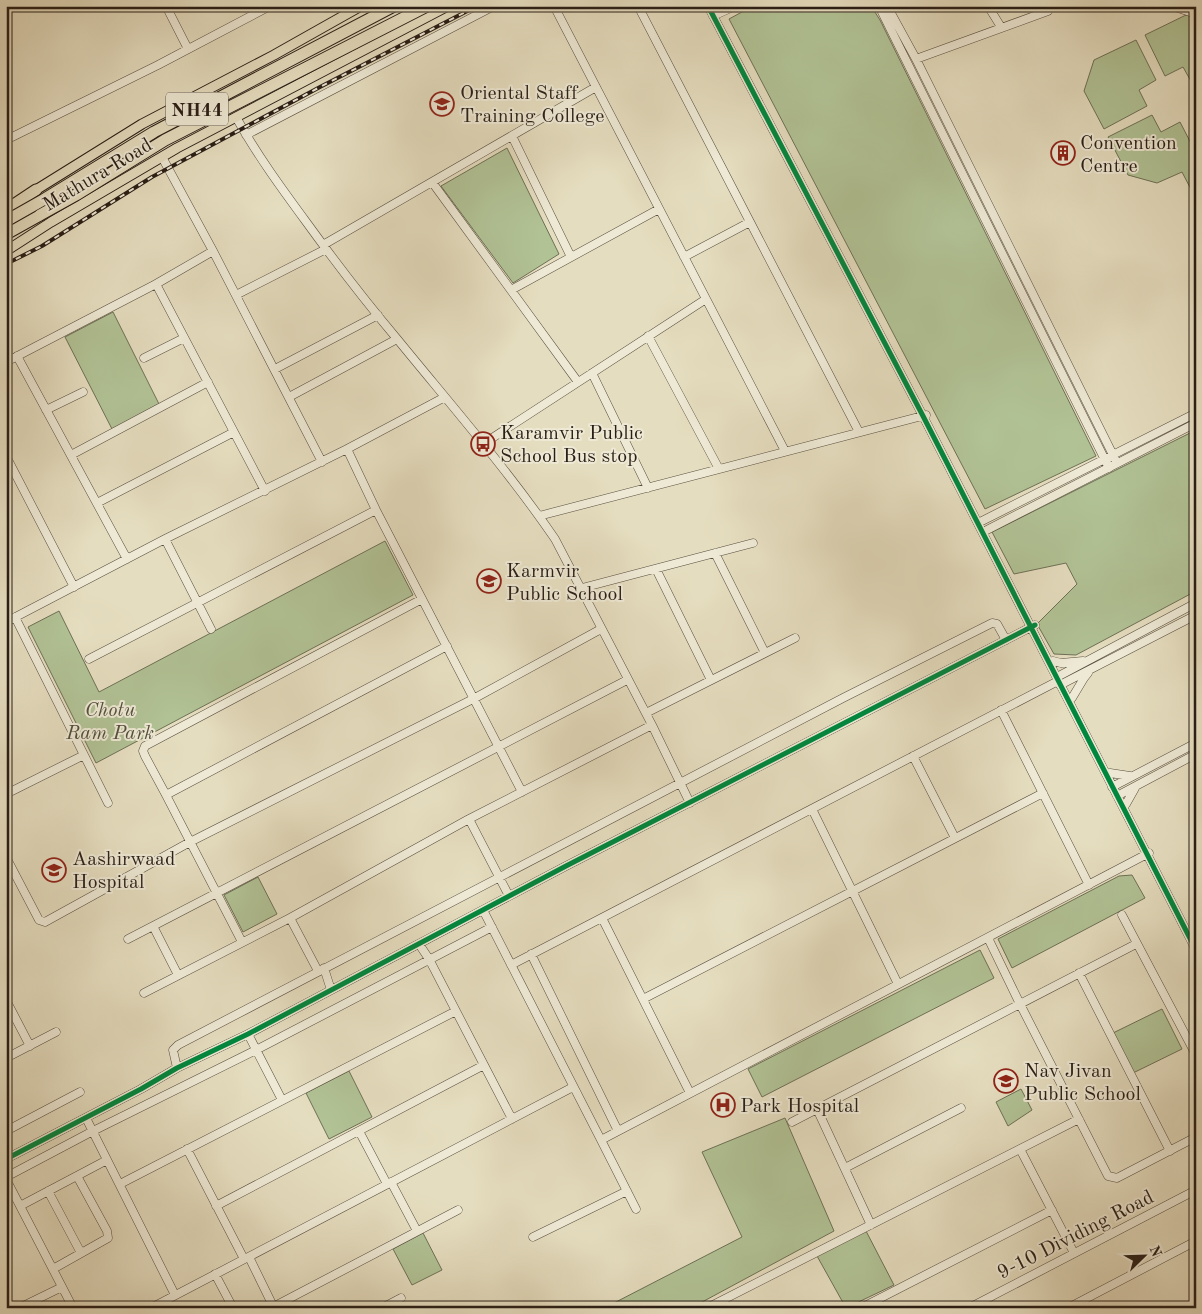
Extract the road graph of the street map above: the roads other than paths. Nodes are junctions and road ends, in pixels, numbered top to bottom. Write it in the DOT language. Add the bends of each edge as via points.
graph roads {
  1 [pos="166,6"];
  2 [pos="270,6"];
  3 [pos="361,6"];
  4 [pos="385,6"];
  5 [pos="394,6"];
  6 [pos="399,6"];
  7 [pos="427,6"];
  8 [pos="494,6"];
  9 [pos="554,6"];
  10 [pos="638,6"];
  11 [pos="708,6"];
  12 [pos="714,6"];
  13 [pos="735,6"];
  14 [pos="879,6"];
  15 [pos="887,6"];
  16 [pos="988,6"];
  17 [pos="1172,6"];
  18 [pos="445,8"];
  19 [pos="1048,11"];
  20 [pos="351,12"];
  21 [pos="1196,14"];
  22 [pos="716,15"];
  23 [pos="410,26"];
  24 [pos="1000,27"];
  25 [pos="398,32"];
  26 [pos="369,48"];
  27 [pos="188,49"];
  28 [pos="916,59"];
  29 [pos="596,87"];
  30 [pos="236,117"];
  31 [pos="246,135"];
  32 [pos="512,136"];
  33 [pos="6,140"];
  34 [pos="162,157"];
  35 [pos="432,182"];
  36 [pos="36,190"];
  37 [pos="6,206"];
  38 [pos="659,209"];
  39 [pos="6,210"];
  40 [pos="6,220"];
  41 [pos="750,222"];
  42 [pos="20,226"];
  43 [pos="6,234"];
  44 [pos="6,239"];
  45 [pos="325,247"];
  46 [pos="6,251"];
  47 [pos="213,251"];
  48 [pos="571,257"];
  49 [pos="684,257"];
  50 [pos="156,284"];
  51 [pos="511,290"];
  52 [pos="236,295"];
  53 [pos="706,299"];
  54 [pos="378,315"];
  55 [pos="648,336"];
  56 [pos="184,338"];
  57 [pos="397,339"];
  58 [pos="17,356"];
  59 [pos="144,358"];
  60 [pos="6,362"];
  61 [pos="275,369"];
  62 [pos="592,373"];
  63 [pos="208,382"];
  64 [pos="578,382"];
  65 [pos="83,392"];
  66 [pos="290,397"];
  67 [pos="446,397"];
  68 [pos="46,410"];
  69 [pos="1196,413"];
  70 [pos="926,415"];
  71 [pos="1196,423"];
  72 [pos="234,432"];
  73 [pos="859,432"];
  74 [pos="483,444"];
  75 [pos="347,450"];
  76 [pos="785,451"];
  77 [pos="71,455"];
  78 [pos="1113,455"];
  79 [pos="6,456"];
  80 [pos="1105,459"];
  81 [pos="322,462"];
  82 [pos="1117,463"];
  83 [pos="1109,468"];
  84 [pos="719,469"];
  85 [pos="648,488"];
  86 [pos="265,491"];
  87 [pos="97,503"];
  88 [pos="376,510"];
  89 [pos="539,516"];
  90 [pos="980,522"];
  91 [pos="985,531"];
  92 [pos="165,539"];
  93 [pos="752,543"];
  94 [pos="715,553"];
  95 [pos="127,559"];
  96 [pos="656,569"];
  97 [pos="74,587"];
  98 [pos="582,588"];
  99 [pos="422,599"];
  100 [pos="198,603"];
  101 [pos="1196,603"];
  102 [pos="1196,615"];
  103 [pos="15,617"];
  104 [pos="6,622"];
  105 [pos="1033,626"];
  106 [pos="211,629"];
  107 [pos="601,629"];
  108 [pos="795,638"];
  109 [pos="1006,640"];
  110 [pos="447,646"];
  111 [pos="765,653"];
  112 [pos="1093,658"];
  113 [pos="90,659"];
  114 [pos="1053,661"];
  115 [pos="1095,667"];
  116 [pos="627,680"];
  117 [pos="711,680"];
  118 [pos="1060,680"];
  119 [pos="475,698"];
  120 [pos="1072,698"];
  121 [pos="1001,710"];
  122 [pos="646,713"];
  123 [pos="652,725"];
  124 [pos="1196,743"];
  125 [pos="498,746"];
  126 [pos="1196,754"];
  127 [pos="84,755"];
  128 [pos="913,756"];
  129 [pos="1110,773"];
  130 [pos="1133,776"];
  131 [pos="680,783"];
  132 [pos="1114,786"];
  133 [pos="1136,786"];
  134 [pos="522,792"];
  135 [pos="1043,793"];
  136 [pos="6,794"];
  137 [pos="166,795"];
  138 [pos="1119,795"];
  139 [pos="108,803"];
  140 [pos="690,803"];
  141 [pos="1126,804"];
  142 [pos="812,809"];
  143 [pos="470,819"];
  144 [pos="956,838"];
  145 [pos="190,842"];
  146 [pos="1149,854"];
  147 [pos="6,857"];
  148 [pos="14,872"];
  149 [pos="6,877"];
  150 [pos="499,877"];
  151 [pos="1089,885"];
  152 [pos="852,891"];
  153 [pos="216,893"];
  154 [pos="509,896"];
  155 [pos="483,910"];
  156 [pos="1122,915"];
  157 [pos="290,918"];
  158 [pos="602,918"];
  159 [pos="153,926"];
  160 [pos="492,927"];
  161 [pos="988,938"];
  162 [pos="128,939"];
  163 [pos="1195,940"];
  164 [pos="242,942"];
  165 [pos="419,944"];
  166 [pos="1136,944"];
  167 [pos="1196,950"];
  168 [pos="531,954"];
  169 [pos="429,959"];
  170 [pos="511,965"];
  171 [pos="321,969"];
  172 [pos="1079,973"];
  173 [pos="178,975"];
  174 [pos="898,984"];
  175 [pos="331,990"];
  176 [pos="144,993"];
  177 [pos="643,998"];
  178 [pos="6,1000"];
  179 [pos="1020,1004"];
  180 [pos="456,1010"];
  181 [pos="56,1032"];
  182 [pos="248,1034"];
  183 [pos="30,1046"];
  184 [pos="256,1050"];
  185 [pos="1196,1055"];
  186 [pos="6,1058"];
  187 [pos="484,1065"];
  188 [pos="177,1068"];
  189 [pos="574,1087"];
  190 [pos="80,1092"];
  191 [pos="690,1093"];
  192 [pos="282,1100"];
  193 [pos="962,1108"];
  194 [pos="817,1109"];
  195 [pos="86,1118"];
  196 [pos="512,1119"];
  197 [pos="1079,1119"];
  198 [pos="792,1122"];
  199 [pos="618,1130"];
  200 [pos="6,1131"];
  201 [pos="93,1131"];
  202 [pos="359,1131"];
  203 [pos="1196,1137"];
  204 [pos="600,1140"];
  205 [pos="187,1149"];
  206 [pos="1020,1149"];
  207 [pos="1170,1151"];
  208 [pos="6,1159"];
  209 [pos="107,1160"];
  210 [pos="845,1168"];
  211 [pos="77,1176"];
  212 [pos="6,1178"];
  213 [pos="389,1183"];
  214 [pos="120,1184"];
  215 [pos="1196,1190"];
  216 [pos="48,1191"];
  217 [pos="627,1191"];
  218 [pos="20,1206"];
  219 [pos="216,1206"];
  220 [pos="636,1209"];
  221 [pos="458,1210"];
  222 [pos="1052,1210"];
  223 [pos="871,1225"];
  224 [pos="417,1231"];
  225 [pos="533,1237"];
  226 [pos="1196,1241"];
  227 [pos="1074,1253"];
  228 [pos="81,1254"];
  229 [pos="246,1258"];
  230 [pos="53,1269"];
  231 [pos="215,1274"];
  232 [pos="62,1287"];
  233 [pos="175,1295"];
  234 [pos="401,1298"];
  235 [pos="32,1305"];
  236 [pos="274,1307"];
  237 [pos="19,1308"];
  238 [pos="73,1308"];
  239 [pos="151,1308"];
  240 [pos="233,1308"];
  241 [pos="382,1308"];
  242 [pos="707,1308"];
  243 [pos="861,1308"];
  244 [pos="969,1308"];
  245 [pos="1068,1308"];
  1 -- 27 [label="street"];
  2 -- 27 [label="street"];
  3 -- 20 [label="main road, Mathura Road"];
  4 -- 25 [label="main road"];
  5 -- 40 [label="highway, NH44, bridge" via="154,132"];
  6 -- 23 [label="main road"];
  7 -- 18 [label="main road" via="430,9"];
  7 -- 42 [label="highway, NH44, bridge" via="165,140"];
  8 -- 31 [label="street"];
  9 -- 29 [label="street"];
  10 -- 41 [label="street"];
  11 -- 22 [label="street"];
  12 -- 22 [label="street"];
  13 -- 22 [label="street"];
  14 -- 80 [label="street"];
  15 -- 28 [label="street"];
  16 -- 24 [label="street"];
  17 -- 21 [label="street"];
  18 -- 23 [label="main road, Mathura Road"];
  19 -- 24 [label="street"];
  20 -- 26 [label="main road" via="368,22 373,38"];
  20 -- 36 [label="main road, Mathura Road" via="142,124"];
  22 -- 70 [label="street"];
  23 -- 25 [label="main road, Mathura Road"];
  24 -- 28 [label="street"];
  25 -- 26 [label="main road, Mathura Road"];
  26 -- 30 [label="main road, Mathura Road"];
  27 -- 33 [label="street"];
  28 -- 78 [label="street"];
  29 -- 32 [label="street"];
  29 -- 38 [label="street"];
  30 -- 31 [label="street"];
  30 -- 34 [label="main road, Mathura Road"];
  31 -- 45 [label="street"];
  32 -- 35 [label="street"];
  32 -- 48 [label="street"];
  34 -- 46 [label="main road, Mathura Road"];
  34 -- 47 [label="street"];
  35 -- 45 [label="street"];
  35 -- 51 [label="street"];
  36 -- 37 [label="main road, Mathura Road"];
  36 -- 39 [label="highway"];
  38 -- 48 [label="street"];
  38 -- 49 [label="street"];
  41 -- 49 [label="street"];
  41 -- 73 [label="street"];
  42 -- 43 [label="highway, NH44"];
  42 -- 44 [label="highway"];
  45 -- 52 [label="street"];
  45 -- 54 [label="street"];
  47 -- 50 [label="street"];
  47 -- 52 [label="street"];
  48 -- 51 [label="street"];
  49 -- 53 [label="street"];
  50 -- 56 [label="street"];
  50 -- 58 [label="street"];
  51 -- 64 [label="street"];
  52 -- 61 [label="street"];
  53 -- 55 [label="street"];
  53 -- 76 [label="street"];
  54 -- 57 [label="street"];
  54 -- 61 [label="street"];
  55 -- 62 [label="street"];
  55 -- 84 [label="street"];
  56 -- 59 [label="street"];
  56 -- 63 [label="street"];
  57 -- 66 [label="street"];
  57 -- 67 [label="street"];
  58 -- 60 [label="street"];
  58 -- 68 [label="street"];
  61 -- 66 [label="street"];
  62 -- 64 [label="street"];
  62 -- 85 [label="street"];
  63 -- 72 [label="street"];
  63 -- 77 [label="street"];
  64 -- 74 [label="street"];
  65 -- 68 [label="street"];
  66 -- 81 [label="street"];
  67 -- 74 [label="street"];
  67 -- 75 [label="street"];
  68 -- 77 [label="street"];
  69 -- 78 [label="street"];
  70 -- 73 [label="street"];
  70 -- 90 [label="street"];
  71 -- 82 [label="street"];
  72 -- 86 [label="street"];
  72 -- 87 [label="street"];
  73 -- 76 [label="street"];
  74 -- 89 [label="street"];
  75 -- 81 [label="street"];
  75 -- 88 [label="street"];
  76 -- 84 [label="street"];
  77 -- 87 [label="street"];
  78 -- 80 [label="street"];
  78 -- 82 [label="street"];
  79 -- 97 [label="street"];
  80 -- 83 [label="street"];
  80 -- 90 [label="street"];
  81 -- 86 [label="street"];
  82 -- 83 [label="street"];
  83 -- 91 [label="street"];
  84 -- 85 [label="street"];
  85 -- 89 [label="street"];
  86 -- 92 [label="street"];
  87 -- 95 [label="street"];
  88 -- 99 [label="street"];
  88 -- 100 [label="street"];
  89 -- 98 [label="street"];
  90 -- 91 [label="street"];
  91 -- 105 [label="street"];
  92 -- 95 [label="street"];
  92 -- 100 [label="street"];
  93 -- 94 [label="street"];
  94 -- 96 [label="street"];
  94 -- 111 [label="street"];
  95 -- 97 [label="street"];
  96 -- 98 [label="street"];
  96 -- 117 [label="street"];
  97 -- 103 [label="street"];
  98 -- 107 [label="street"];
  99 -- 110 [label="street"];
  99 -- 137 [label="street" via="145,746 145,756"];
  100 -- 106 [label="street"];
  100 -- 113 [label="street"];
  101 -- 112 [label="street"];
  102 -- 115 [label="street"];
  103 -- 104 [label="street"];
  103 -- 127 [label="street"];
  105 -- 109 [label="street"];
  105 -- 114 [label="street"];
  105 -- 118 [label="street"];
  107 -- 116 [label="street"];
  107 -- 119 [label="street"];
  108 -- 111 [label="street"];
  109 -- 131 [label="street" via="997,624 992,623"];
  109 -- 140 [label="street"];
  110 -- 119 [label="street"];
  110 -- 137 [label="street"];
  111 -- 117 [label="street"];
  112 -- 114 [label="street" via="1077,662"];
  112 -- 118 [label="street"];
  114 -- 118 [label="street"];
  115 -- 118 [label="street"];
  115 -- 120 [label="street"];
  116 -- 122 [label="street"];
  116 -- 125 [label="street"];
  117 -- 122 [label="street"];
  118 -- 120 [label="street"];
  118 -- 121 [label="street"];
  118 -- 132 [label="street"];
  119 -- 125 [label="street"];
  119 -- 145 [label="street"];
  120 -- 129 [label="street"];
  121 -- 128 [label="street"];
  121 -- 135 [label="street"];
  122 -- 123 [label="street"];
  123 -- 131 [label="street"];
  123 -- 134 [label="street"];
  124 -- 130 [label="street"];
  125 -- 134 [label="street"];
  125 -- 153 [label="street"];
  126 -- 133 [label="street"];
  127 -- 136 [label="street"];
  127 -- 139 [label="street"];
  128 -- 142 [label="street"];
  128 -- 144 [label="street"];
  129 -- 130 [label="street"];
  129 -- 132 [label="street"];
  130 -- 132 [label="street"];
  131 -- 140 [label="street"];
  131 -- 150 [label="street"];
  132 -- 138 [label="street"];
  133 -- 138 [label="street"];
  133 -- 141 [label="street"];
  134 -- 143 [label="street"];
  135 -- 144 [label="street"];
  135 -- 151 [label="street"];
  137 -- 145 [label="street"];
  138 -- 141 [label="street"];
  138 -- 146 [label="street"];
  140 -- 154 [label="street"];
  141 -- 146 [label="street"];
  142 -- 152 [label="street"];
  142 -- 158 [label="street"];
  143 -- 150 [label="street"];
  143 -- 157 [label="street"];
  144 -- 152 [label="street"];
  145 -- 148 [label="street" via="45,922 39,920"];
  145 -- 153 [label="street"];
  146 -- 151 [label="street"];
  146 -- 163 [label="street"];
  147 -- 148 [label="street"];
  148 -- 149 [label="street"];
  150 -- 154 [label="street"];
  150 -- 171 [label="street"];
  151 -- 161 [label="street"];
  152 -- 174 [label="street"];
  152 -- 177 [label="street"];
  153 -- 159 [label="street"];
  153 -- 164 [label="street"];
  154 -- 155 [label="street"];
  155 -- 160 [label="street"];
  155 -- 165 [label="street"];
  156 -- 166 [label="street"];
  157 -- 164 [label="street"];
  157 -- 171 [label="street"];
  158 -- 168 [label="street"];
  158 -- 177 [label="street"];
  159 -- 162 [label="street"];
  159 -- 173 [label="street"];
  160 -- 169 [label="street"];
  160 -- 170 [label="street"];
  161 -- 174 [label="street"];
  161 -- 179 [label="street"];
  163 -- 167 [label="street"];
  164 -- 173 [label="street"];
  165 -- 169 [label="street"];
  165 -- 175 [label="street"];
  166 -- 172 [label="street"];
  166 -- 185 [label="street"];
  168 -- 170 [label="street"];
  168 -- 199 [label="street"];
  169 -- 180 [label="street"];
  169 -- 184 [label="street"];
  170 -- 189 [label="street"];
  171 -- 175 [label="street"];
  171 -- 188 [label="street" via="178,1045 173,1050"];
  172 -- 179 [label="street"];
  172 -- 207 [label="street"];
  173 -- 176 [label="street"];
  174 -- 191 [label="street"];
  175 -- 182 [label="street"];
  177 -- 191 [label="street"];
  178 -- 183 [label="street"];
  179 -- 194 [label="street"];
  179 -- 197 [label="street"];
  180 -- 187 [label="street"];
  180 -- 192 [label="street"];
  181 -- 183 [label="street"];
  182 -- 184 [label="street"];
  182 -- 188 [label="street"];
  183 -- 186 [label="street"];
  184 -- 192 [label="street"];
  184 -- 201 [label="street"];
  187 -- 196 [label="street"];
  187 -- 202 [label="street"];
  188 -- 195 [label="street"];
  189 -- 196 [label="street"];
  189 -- 204 [label="street"];
  190 -- 200 [label="street"];
  191 -- 199 [label="street"];
  192 -- 205 [label="street"];
  193 -- 210 [label="street"];
  194 -- 198 [label="street"];
  194 -- 210 [label="street"];
  195 -- 201 [label="street"];
  195 -- 208 [label="street"];
  196 -- 213 [label="street"];
  197 -- 206 [label="street"];
  197 -- 207 [label="street" via="1111,1178"];
  199 -- 204 [label="street"];
  201 -- 209 [label="street"];
  201 -- 212 [label="street"];
  202 -- 213 [label="street"];
  202 -- 219 [label="street"];
  203 -- 207 [label="street"];
  204 -- 217 [label="street"];
  205 -- 214 [label="street"];
  205 -- 219 [label="street"];
  206 -- 222 [label="street"];
  206 -- 223 [label="street"];
  209 -- 211 [label="street"];
  209 -- 214 [label="street"];
  210 -- 223 [label="street"];
  211 -- 216 [label="street"];
  211 -- 228 [label="street" via="108,1235 106,1240"];
  212 -- 218 [label="street"];
  213 -- 224 [label="street"];
  213 -- 229 [label="street"];
  214 -- 233 [label="street"];
  215 -- 227 [label="street, 9-10 Dividing Road"];
  216 -- 218 [label="street"];
  216 -- 228 [label="street"];
  217 -- 220 [label="street"];
  217 -- 225 [label="street"];
  218 -- 230 [label="street"];
  219 -- 229 [label="street"];
  221 -- 224 [label="street"];
  222 -- 227 [label="street"];
  222 -- 243 [label="street"];
  223 -- 242 [label="street"];
  224 -- 236 [label="street"];
  226 -- 245 [label="street"];
  227 -- 244 [label="street, 9-10 Dividing Road"];
  228 -- 230 [label="street"];
  229 -- 231 [label="street"];
  229 -- 236 [label="street"];
  230 -- 232 [label="street"];
  231 -- 233 [label="street"];
  231 -- 240 [label="street"];
  232 -- 235 [label="street"];
  232 -- 238 [label="street"];
  233 -- 239 [label="street"];
  234 -- 241 [label="street"];
  235 -- 237 [label="street"];
}
